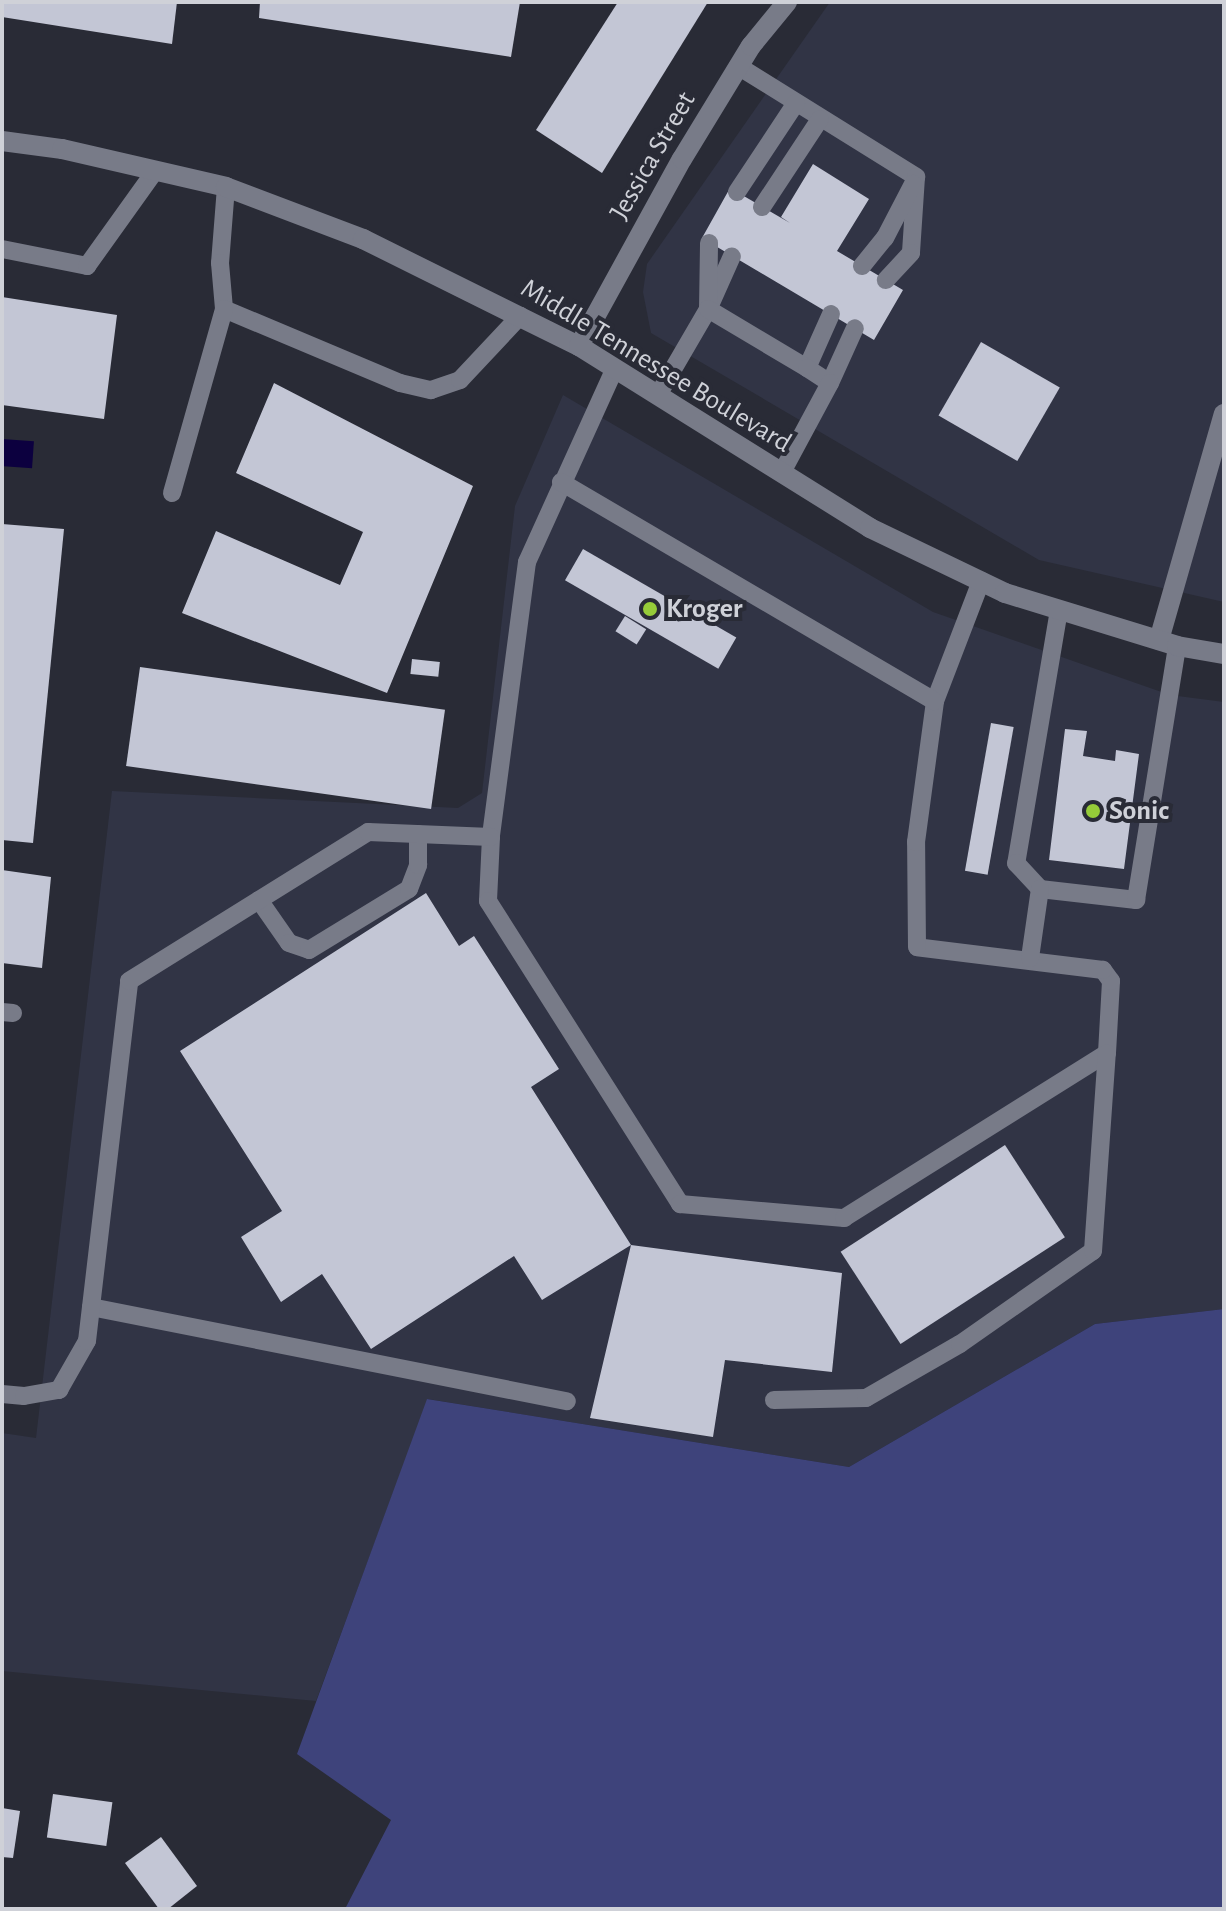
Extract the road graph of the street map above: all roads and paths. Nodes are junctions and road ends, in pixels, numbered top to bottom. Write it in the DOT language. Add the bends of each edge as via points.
graph roads {
  1 [pos="787,2"];
  2 [pos="738,66"];
  3 [pos="796,103"];
  4 [pos="820,119"];
  5 [pos="2,141"];
  6 [pos="155,171"];
  7 [pos="916,177"];
  8 [pos="226,187"];
  9 [pos="737,192"];
  10 [pos="762,207"];
  11 [pos="709,243"];
  12 [pos="2,249"];
  13 [pos="732,256"];
  14 [pos="862,266"];
  15 [pos="886,280"];
  16 [pos="224,309"];
  17 [pos="708,309"];
  18 [pos="831,314"];
  19 [pos="520,316"];
  20 [pos="855,328"];
  21 [pos="579,346"];
  22 [pos="615,368"];
  23 [pos="807,368"];
  24 [pos="830,383"];
  25 [pos="658,395"];
  26 [pos="1224,414"];
  27 [pos="782,472"];
  28 [pos="561,482"];
  29 [pos="172,493"];
  30 [pos="981,581"];
  31 [pos="1059,610"];
  32 [pos="1168,643"];
  33 [pos="1224,654"];
  34 [pos="935,701"];
  35 [pos="418,834"];
  36 [pos="491,837"];
  37 [pos="1040,889"];
  38 [pos="259,900"];
  39 [pos="1030,958"];
  40 [pos="1107,1053"];
  41 [pos="91,1307"];
  42 [pos="2,1394"];
  43 [pos="774,1400"];
  44 [pos="567,1401"];
  1 -- 2 [label="main road, Jessica Street"];
  2 -- 3 [label="lane"];
  2 -- 21 [label="main road, Jessica Street"];
  3 -- 4 [label="lane"];
  3 -- 9 [label="lane"];
  4 -- 7 [label="lane"];
  4 -- 10 [label="lane"];
  5 -- 6 [label="main road, Middle Tennessee Boulevard"];
  6 -- 8 [label="main road, Middle Tennessee Boulevard"];
  6 -- 12 [label="lane" via="87,266"];
  7 -- 14 [label="lane" via="885,238"];
  7 -- 15 [label="lane" via="911,253"];
  8 -- 16 [label="lane" via="220,263"];
  8 -- 19 [label="main road, Middle Tennessee Boulevard" via="363,239"];
  11 -- 17 [label="lane"];
  13 -- 17 [label="lane"];
  16 -- 19 [label="lane" via="400,383 431,390 460,380"];
  16 -- 29 [label="lane"];
  17 -- 23 [label="lane"];
  17 -- 25 [label="lane"];
  18 -- 23 [label="lane"];
  19 -- 21 [label="main road, Middle Tennessee Boulevard"];
  20 -- 24 [label="lane"];
  21 -- 22 [label="main road, Middle Tennessee Boulevard"];
  22 -- 25 [label="main road, Middle Tennessee Boulevard"];
  22 -- 28 [label="lane"];
  23 -- 24 [label="lane"];
  24 -- 27 [label="lane"];
  25 -- 27 [label="main road, Middle Tennessee Boulevard"];
  26 -- 32 [label="main road"];
  27 -- 30 [label="main road, Middle Tennessee Boulevard" via="870,528"];
  28 -- 34 [label="lane"];
  28 -- 36 [label="lane" via="527,562"];
  30 -- 31 [label="main road, Middle Tennessee Boulevard"];
  30 -- 34 [label="lane"];
  31 -- 32 [label="main road, Middle Tennessee Boulevard"];
  31 -- 37 [label="lane" via="1016,863"];
  32 -- 33 [label="main road, Middle Tennessee Boulevard"];
  32 -- 37 [label="lane" via="1136,900"];
  34 -- 39 [label="lane" via="916,842 917,947"];
  35 -- 36 [label="lane"];
  35 -- 38 [label="lane" via="368,832"];
  35 -- 38 [label="lane" via="418,865 409,889 309,950 289,943"];
  36 -- 40 [label="lane" via="488,901 680,1204 844,1218"];
  37 -- 39 [label="lane"];
  38 -- 41 [label="lane" via="129,981"];
  39 -- 40 [label="lane" via="1103,970 1111,981"];
  40 -- 43 [label="lane" via="1093,1251 960,1344 866,1398"];
  41 -- 42 [label="lane" via="87,1341 59,1390"];
  41 -- 44 [label="lane"];
}
